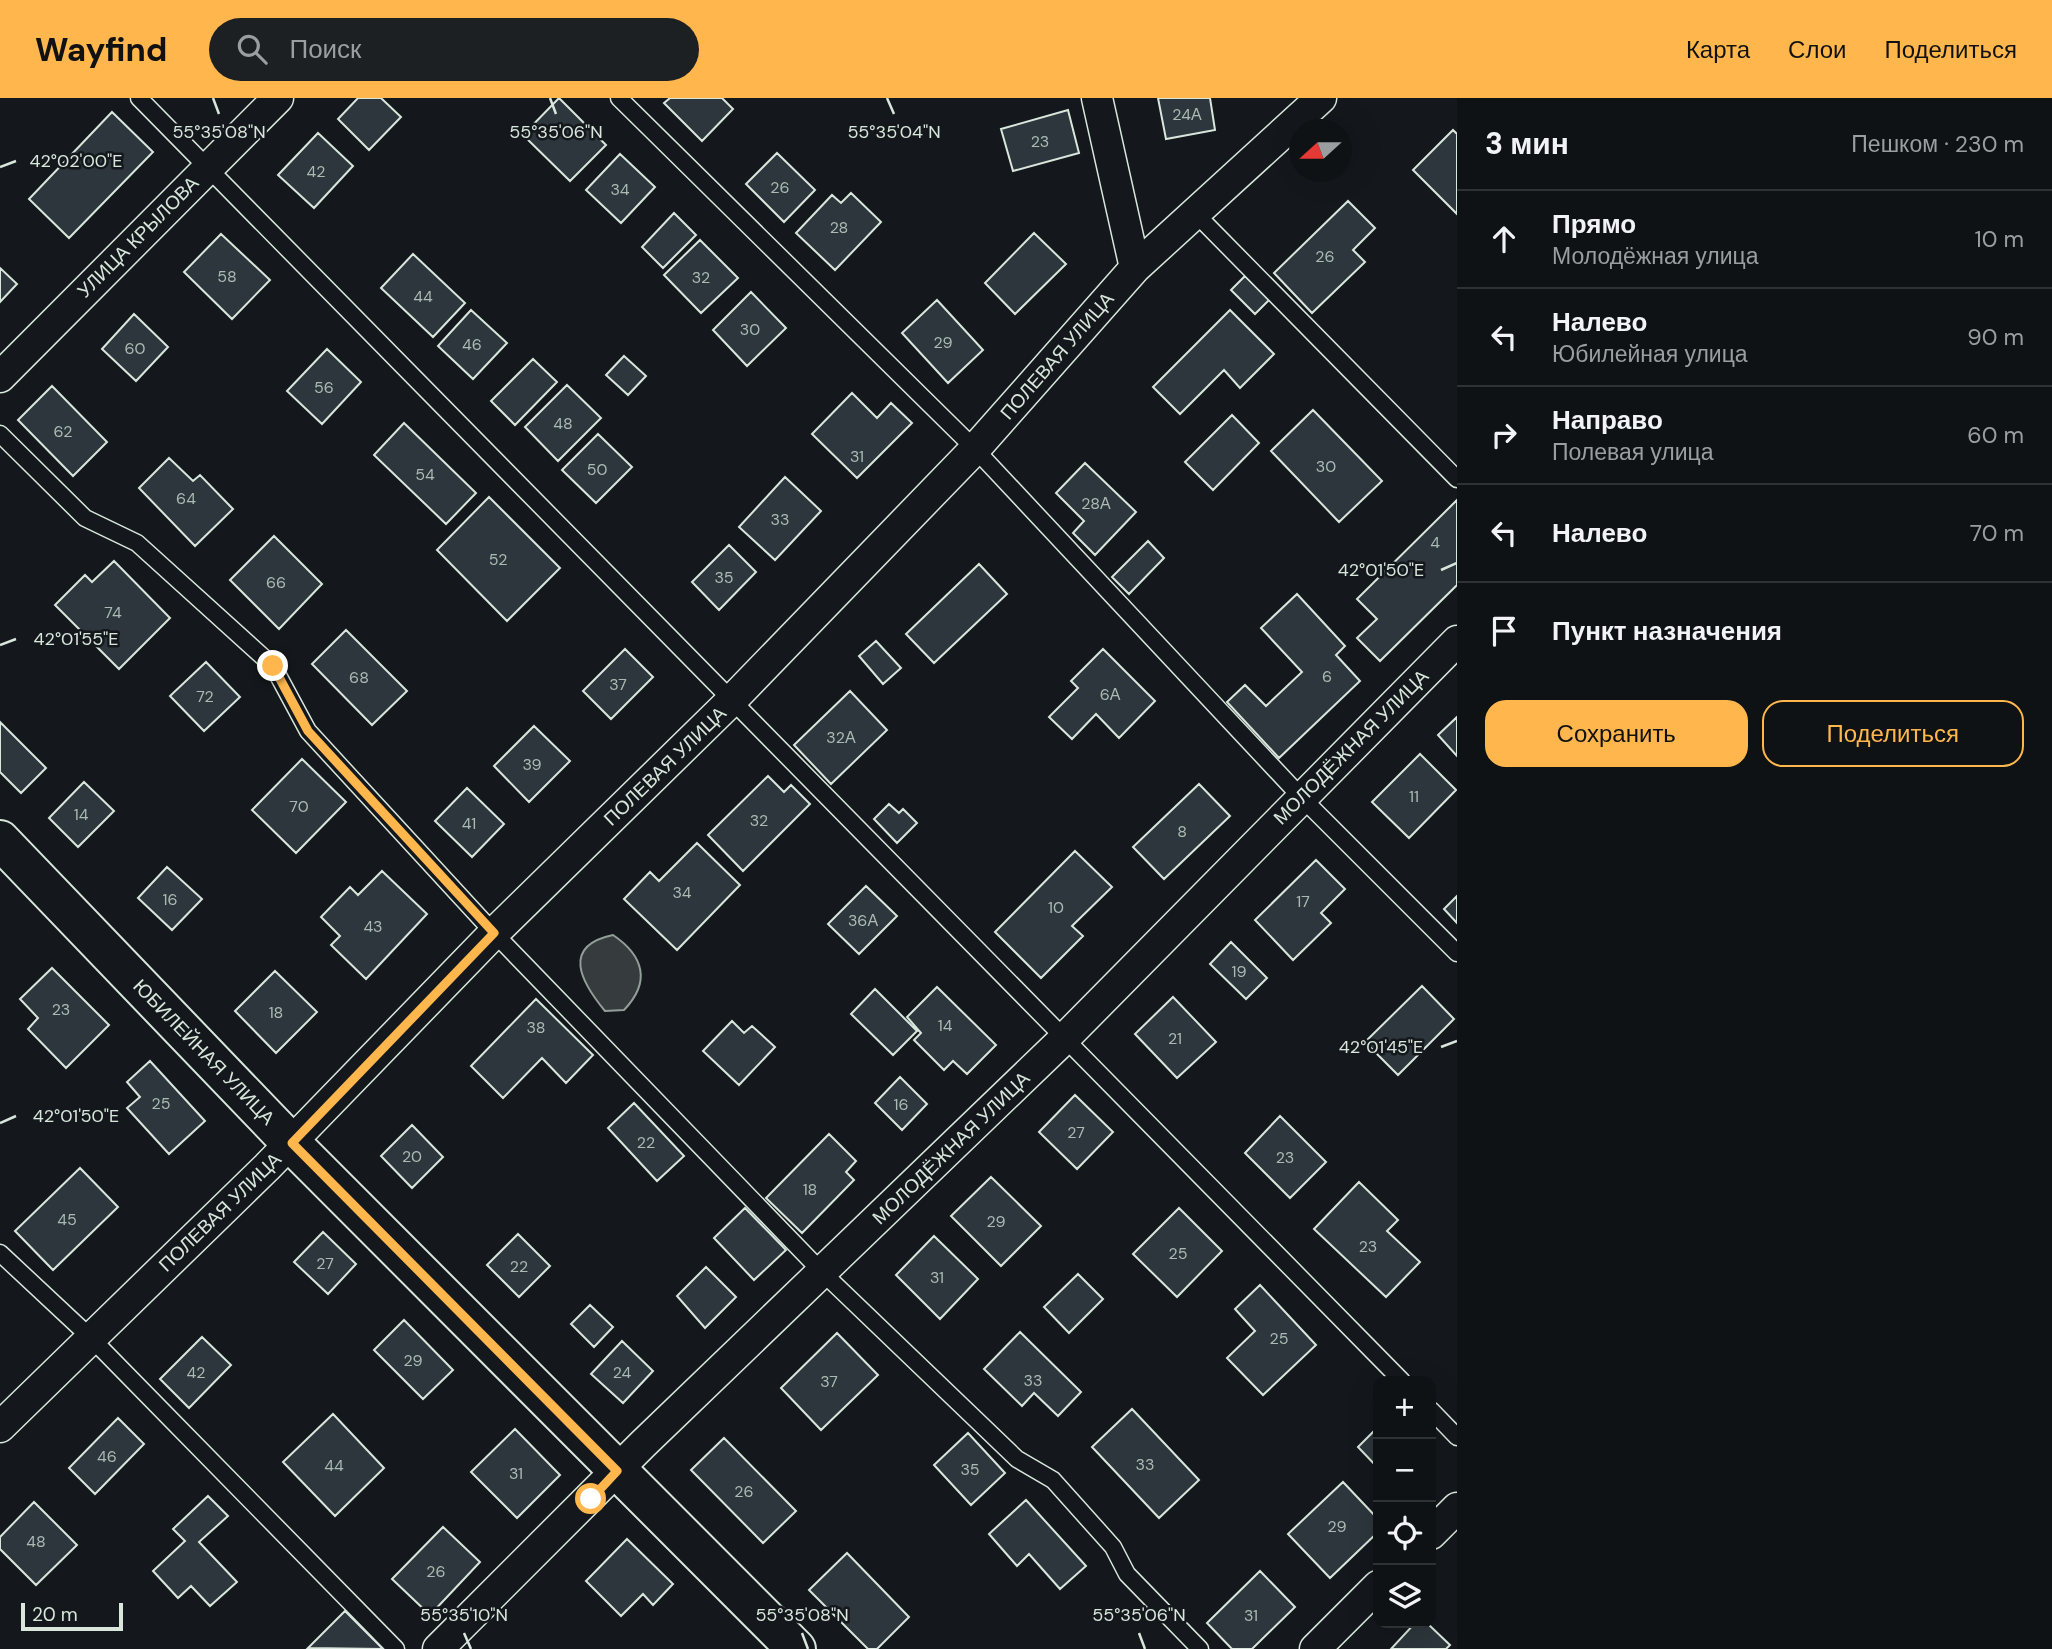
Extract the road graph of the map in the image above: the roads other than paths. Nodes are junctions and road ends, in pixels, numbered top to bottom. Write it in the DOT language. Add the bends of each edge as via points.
graph roads {
  1 [pos="139,98"];
  2 [pos="278,98"];
  3 [pos="619,98"];
  4 [pos="1097,98"];
  5 [pos="1321,98"];
  6 [pos="206,167"];
  7 [pos="1194,212"];
  8 [pos="1135,268"];
  9 [pos="0,377"];
  10 [pos="0,434"];
  11 [pos="975,449"];
  12 [pos="1457,479"];
  13 [pos="1457,641"];
  14 [pos="731,701"];
  15 [pos="1301,797"];
  16 [pos="0,840"];
  17 [pos="494,933"];
  18 [pos="1457,953"];
  19 [pos="1065,1038"];
  20 [pos="292,1143"];
  21 [pos="0,1253"];
  22 [pos="822,1272"];
  23 [pos="91,1338"];
  24 [pos="1397,1376"];
  25 [pos="1436,1415"];
  26 [pos="0,1427"];
  27 [pos="1457,1437"];
  28 [pos="617,1471"];
  29 [pos="1457,1508"];
  30 [pos="1436,1529"];
  31 [pos="1373,1591"];
  32 [pos="396,1649"];
  33 [pos="438,1649"];
  34 [pos="796,1649"];
  35 [pos="1200,1649"];
  36 [pos="1315,1649"];
  1 -- 6 [label="lane"];
  2 -- 6 [label="street, УЛИЦА КРЫЛОВА"];
  3 -- 11 [label="lane"];
  4 -- 8 [label="street"];
  5 -- 7 [label="street, ПОЛЕВАЯ УЛИЦА"];
  6 -- 9 [label="street, УЛИЦА КРЫЛОВА"];
  6 -- 14 [label="lane"];
  7 -- 8 [label="street, ПОЛЕВАЯ УЛИЦА"];
  7 -- 12 [label="lane"];
  8 -- 11 [label="street, ПОЛЕВАЯ УЛИЦА"];
  10 -- 17 [label="lane" via="85,518 137,543 273,666 308,731"];
  11 -- 14 [label="street, ПОЛЕВАЯ УЛИЦА"];
  11 -- 15 [label="lane"];
  13 -- 15 [label="street, МОЛОДЁЖНАЯ УЛИЦА"];
  14 -- 17 [label="street, ПОЛЕВАЯ УЛИЦА"];
  14 -- 19 [label="lane"];
  15 -- 18 [label="lane"];
  15 -- 19 [label="street, МОЛОДЁЖНАЯ УЛИЦА"];
  16 -- 20 [label="main road, ЮБИЛЕЙНАЯ УЛИЦА"];
  17 -- 20 [label="street, ПОЛЕВАЯ УЛИЦА"];
  17 -- 22 [label="lane"];
  19 -- 22 [label="street, МОЛОДЁЖНАЯ УЛИЦА"];
  19 -- 24 [label="lane"];
  20 -- 23 [label="street, ПОЛЕВАЯ УЛИЦА"];
  20 -- 28 [label="main road, ЮБИЛЕЙНАЯ УЛИЦА"];
  21 -- 23 [label="lane"];
  22 -- 28 [label="street, МОЛОДЁЖНАЯ УЛИЦА"];
  22 -- 35 [label="lane" via="1017,1459 1053,1480 1113,1547 1127,1574"];
  23 -- 26 [label="street, ПОЛЕВАЯ УЛИЦА"];
  23 -- 32 [label="lane"];
  25 -- 27 [label="lane"];
  28 -- 33 [label="street, МОЛОДЁЖНАЯ УЛИЦА"];
  28 -- 34 [label="main road, ЮБИЛЕЙНАЯ УЛИЦА"];
  29 -- 30 [label="street"];
  31 -- 36 [label="street"];
}
